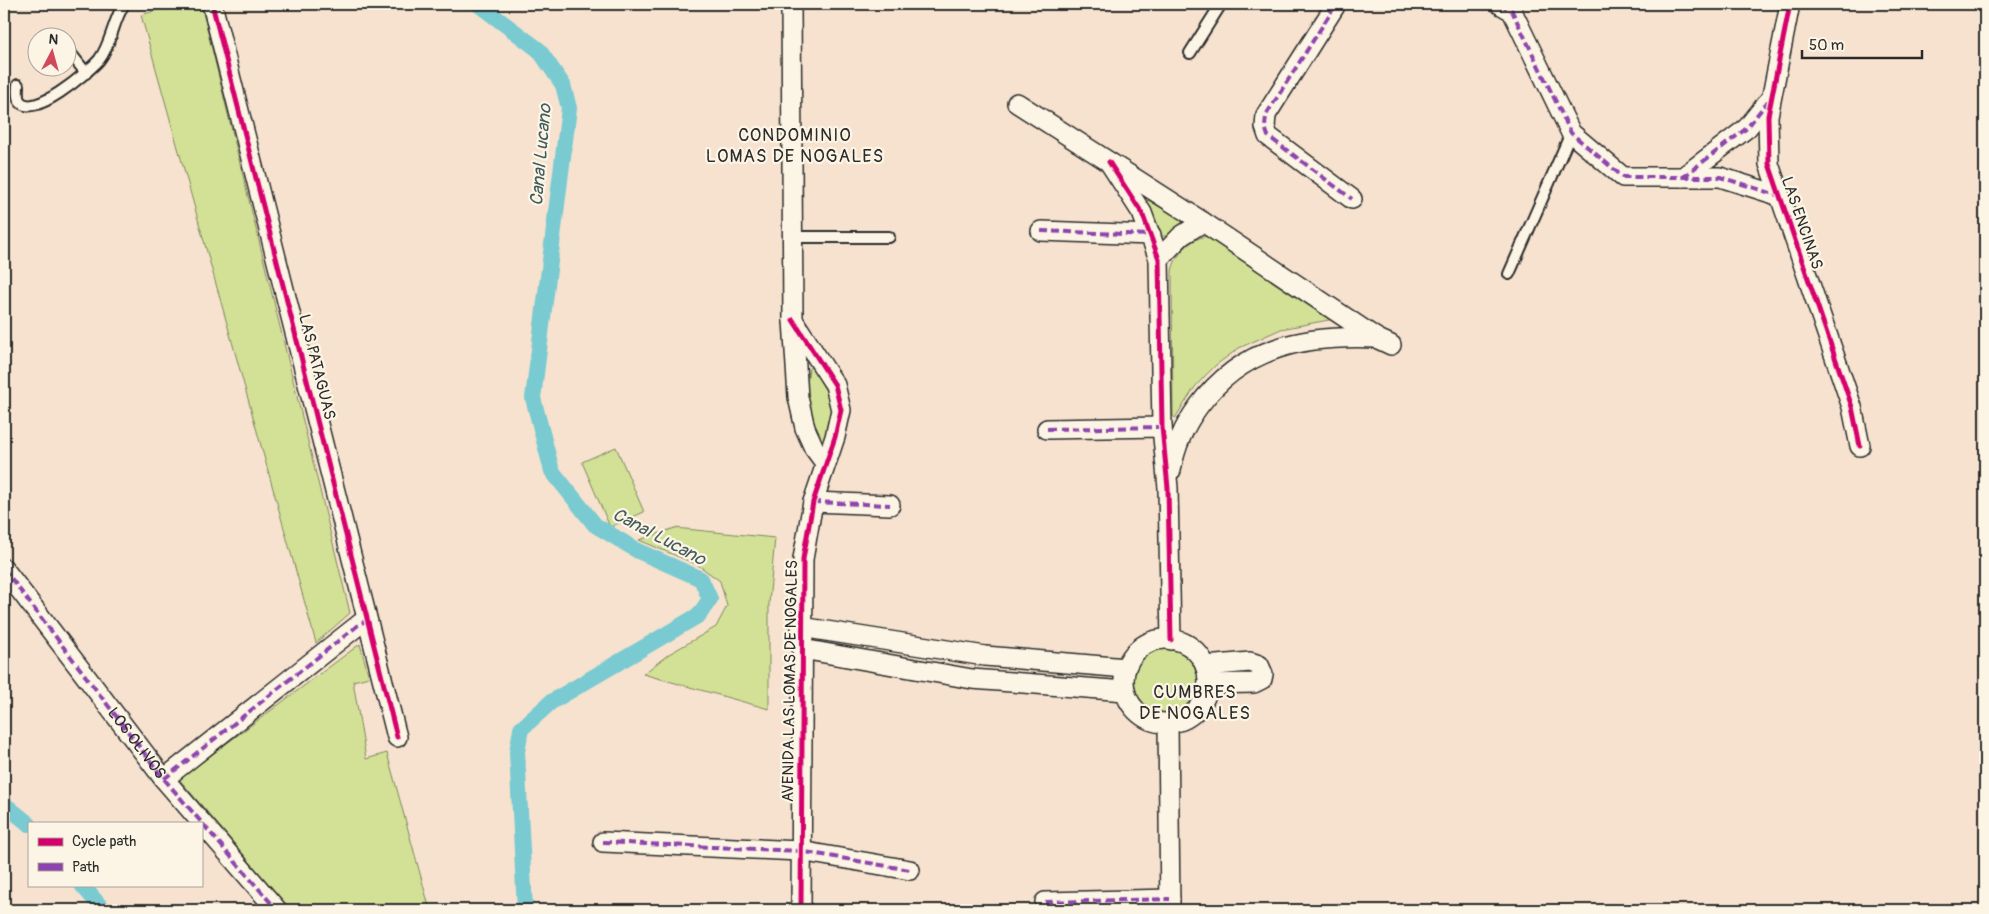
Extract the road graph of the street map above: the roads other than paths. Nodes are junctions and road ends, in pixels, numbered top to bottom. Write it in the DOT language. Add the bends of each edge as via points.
graph roads {
  1 [pos="124,4"];
  2 [pos="212,4"];
  3 [pos="791,4"];
  4 [pos="1221,4"];
  5 [pos="1500,4"];
  6 [pos="1790,4"];
  7 [pos="1334,5"];
  8 [pos="1190,54"];
  9 [pos="78,63"];
  10 [pos="86,73"];
  11 [pos="18,85"];
  12 [pos="1771,97"];
  13 [pos="1017,103"];
  14 [pos="1571,133"];
  15 [pos="1109,162"];
  16 [pos="1683,177"];
  17 [pos="1780,196"];
  18 [pos="1352,200"];
  19 [pos="1203,222"];
  20 [pos="1041,232"];
  21 [pos="1151,235"];
  22 [pos="792,237"];
  23 [pos="889,237"];
  24 [pos="1159,259"];
  25 [pos="1509,274"];
  26 [pos="793,320"];
  27 [pos="1162,426"];
  28 [pos="1047,429"];
  29 [pos="1860,446"];
  30 [pos="825,463"];
  31 [pos="1168,488"];
  32 [pos="813,502"];
  33 [pos="890,504"];
  34 [pos="4,569"];
  35 [pos="368,620"];
  36 [pos="802,627"];
  37 [pos="1171,640"];
  38 [pos="917,645"];
  39 [pos="802,649"];
  40 [pos="1016,659"];
  41 [pos="913,668"];
  42 [pos="1126,668"];
  43 [pos="1014,683"];
  44 [pos="1125,691"];
  45 [pos="1168,723"];
  46 [pos="397,737"];
  47 [pos="164,779"];
  48 [pos="201,822"];
  49 [pos="202,823"];
  50 [pos="603,842"];
  51 [pos="800,851"];
  52 [pos="910,870"];
  53 [pos="1045,902"];
  54 [pos="1170,905"];
  55 [pos="277,910"];
  56 [pos="801,910"];
  1 -- 10 [label="lane" via="100,59"];
  2 -- 35 [label="street, LAS PATAGUAS"];
  3 -- 22 [label="street"];
  4 -- 8 [label="lane"];
  5 -- 14 [label="street, LAS ENCINAS" via="1512,12"];
  6 -- 12 [label="street, LAS ENCINAS"];
  7 -- 18 [label="street" via="1266,115 1265,127 1268,136"];
  9 -- 10 [label="lane"];
  10 -- 11 [label="lane" via="60,94 29,106 20,101"];
  12 -- 16 [label="street, LAS ENCINAS" via="1748,128"];
  12 -- 17 [label="street, LAS ENCINAS" via="1769,164"];
  13 -- 15 [label="street"];
  14 -- 16 [label="street, LAS ENCINAS" via="1623,177"];
  14 -- 25 [label="lane"];
  15 -- 19 [label="street"];
  15 -- 21 [label="street" via="1142,213"];
  16 -- 17 [label="street, LAS ENCINAS" via="1720,177"];
  17 -- 29 [label="street, LAS ENCINAS" via="1852,408"];
  19 -- 24 [label="street" via="1181,236"];
  19 -- 31 [label="street" via="1383,341 1327,338 1290,344 1259,354 1233,369 1212,388 1189,421 1174,456"];
  20 -- 21 [label="street"];
  21 -- 24 [label="street"];
  22 -- 23 [label="lane"];
  22 -- 26 [label="street"];
  24 -- 27 [label="street"];
  26 -- 30 [label="street" via="798,397 805,428"];
  26 -- 30 [label="street, AVENIDA LAS LOMAS DE NOGALES" via="835,385 841,410"];
  27 -- 28 [label="street"];
  27 -- 31 [label="street"];
  30 -- 32 [label="street, AVENIDA LAS LOMAS DE NOGALES"];
  31 -- 37 [label="street"];
  32 -- 33 [label="street"];
  32 -- 36 [label="street, AVENIDA LAS LOMAS DE NOGALES" via="803,559"];
  34 -- 47 [label="street, LOS OLIVOS"];
  35 -- 46 [label="street, LAS PATAGUAS"];
  35 -- 47 [label="street"];
  36 -- 38 [label="street"];
  36 -- 39 [label="street, AVENIDA LAS LOMAS DE NOGALES"];
  37 -- 42 [label="street" via="1155,641 1140,648"];
  37 -- 45 [label="street" via="1185,644 1197,653 1206,675 1204,699 1195,711 1183,720"];
  38 -- 40 [label="street"];
  38 -- 41 [label="street"];
  39 -- 41 [label="street"];
  39 -- 51 [label="street, AVENIDA LAS LOMAS DE NOGALES"];
  40 -- 42 [label="street"];
  40 -- 43 [label="street"];
  41 -- 43 [label="street"];
  42 -- 44 [label="street"];
  43 -- 44 [label="street"];
  44 -- 45 [label="street" via="1137,712 1152,720"];
  45 -- 54 [label="street"];
  47 -- 48 [label="street, LOS OLIVOS"];
  49 -- 55 [label="street, LOS OLIVOS"];
  50 -- 51 [label="street"];
  51 -- 52 [label="street"];
  51 -- 56 [label="street, AVENIDA LAS LOMAS DE NOGALES"];
  53 -- 54 [label="street"];
}
